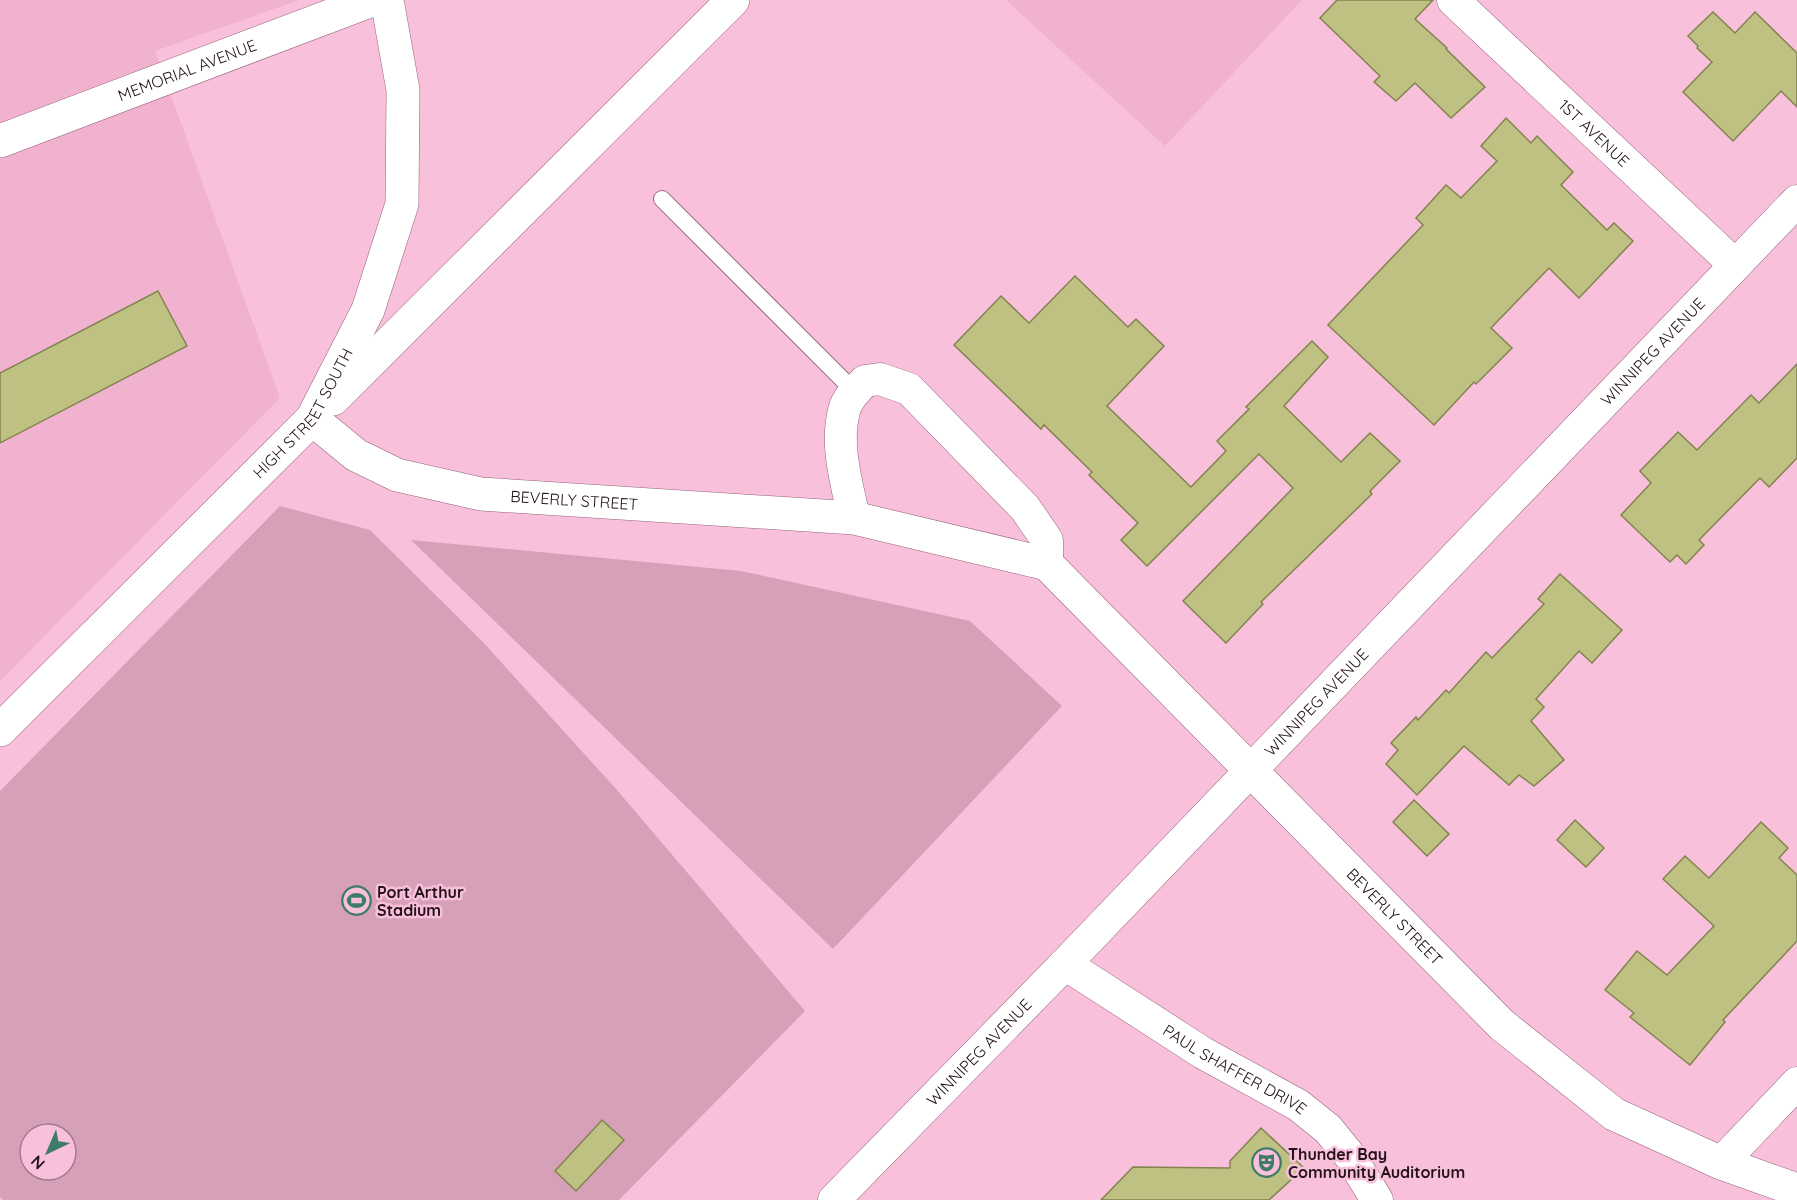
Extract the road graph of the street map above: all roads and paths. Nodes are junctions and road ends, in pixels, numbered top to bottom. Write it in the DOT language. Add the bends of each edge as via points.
graph roads {
  1 [pos="372,0"];
  2 [pos="387,0"];
  3 [pos="733,0"];
  4 [pos="1453,0"];
  5 [pos="0,141"];
  6 [pos="662,199"];
  7 [pos="1797,201"];
  8 [pos="1735,265"];
  9 [pos="855,392"];
  10 [pos="312,419"];
  11 [pos="854,518"];
  12 [pos="1047,564"];
  13 [pos="0,730"];
  14 [pos="1252,769"];
  15 [pos="1065,964"];
  16 [pos="1797,1083"];
  17 [pos="1721,1163"];
  18 [pos="1797,1190"];
  19 [pos="834,1200"];
  20 [pos="1377,1200"];
  1 -- 5 [label="street, MEMORIAL AVENUE"];
  2 -- 10 [label="street, HIGH STREET SOUTH" via="403,90 402,204 368,310"];
  3 -- 10 [label="street"];
  4 -- 8 [label="street, 1ST AVENUE"];
  6 -- 9 [label="lane"];
  7 -- 8 [label="street, WINNIPEG AVENUE"];
  8 -- 14 [label="street, WINNIPEG AVENUE"];
  9 -- 11 [label="street" via="844,410 840,451"];
  9 -- 12 [label="street" via="865,381 880,379 909,389 1025,508 1047,540"];
  10 -- 11 [label="street, BEVERLY STREET" via="356,455 397,476 480,494"];
  10 -- 13 [label="street, HIGH STREET SOUTH"];
  11 -- 12 [label="street, BEVERLY STREET"];
  12 -- 14 [label="street, BEVERLY STREET"];
  14 -- 15 [label="street, WINNIPEG AVENUE"];
  14 -- 17 [label="street, BEVERLY STREET" via="1502,1025 1614,1114"];
  15 -- 19 [label="street, WINNIPEG AVENUE"];
  15 -- 20 [label="street, PAUL SHAFFER DRIVE" via="1203,1053 1298,1105 1328,1129"];
  16 -- 17 [label="street"];
  17 -- 18 [label="street, BEVERLY STREET"];
}
